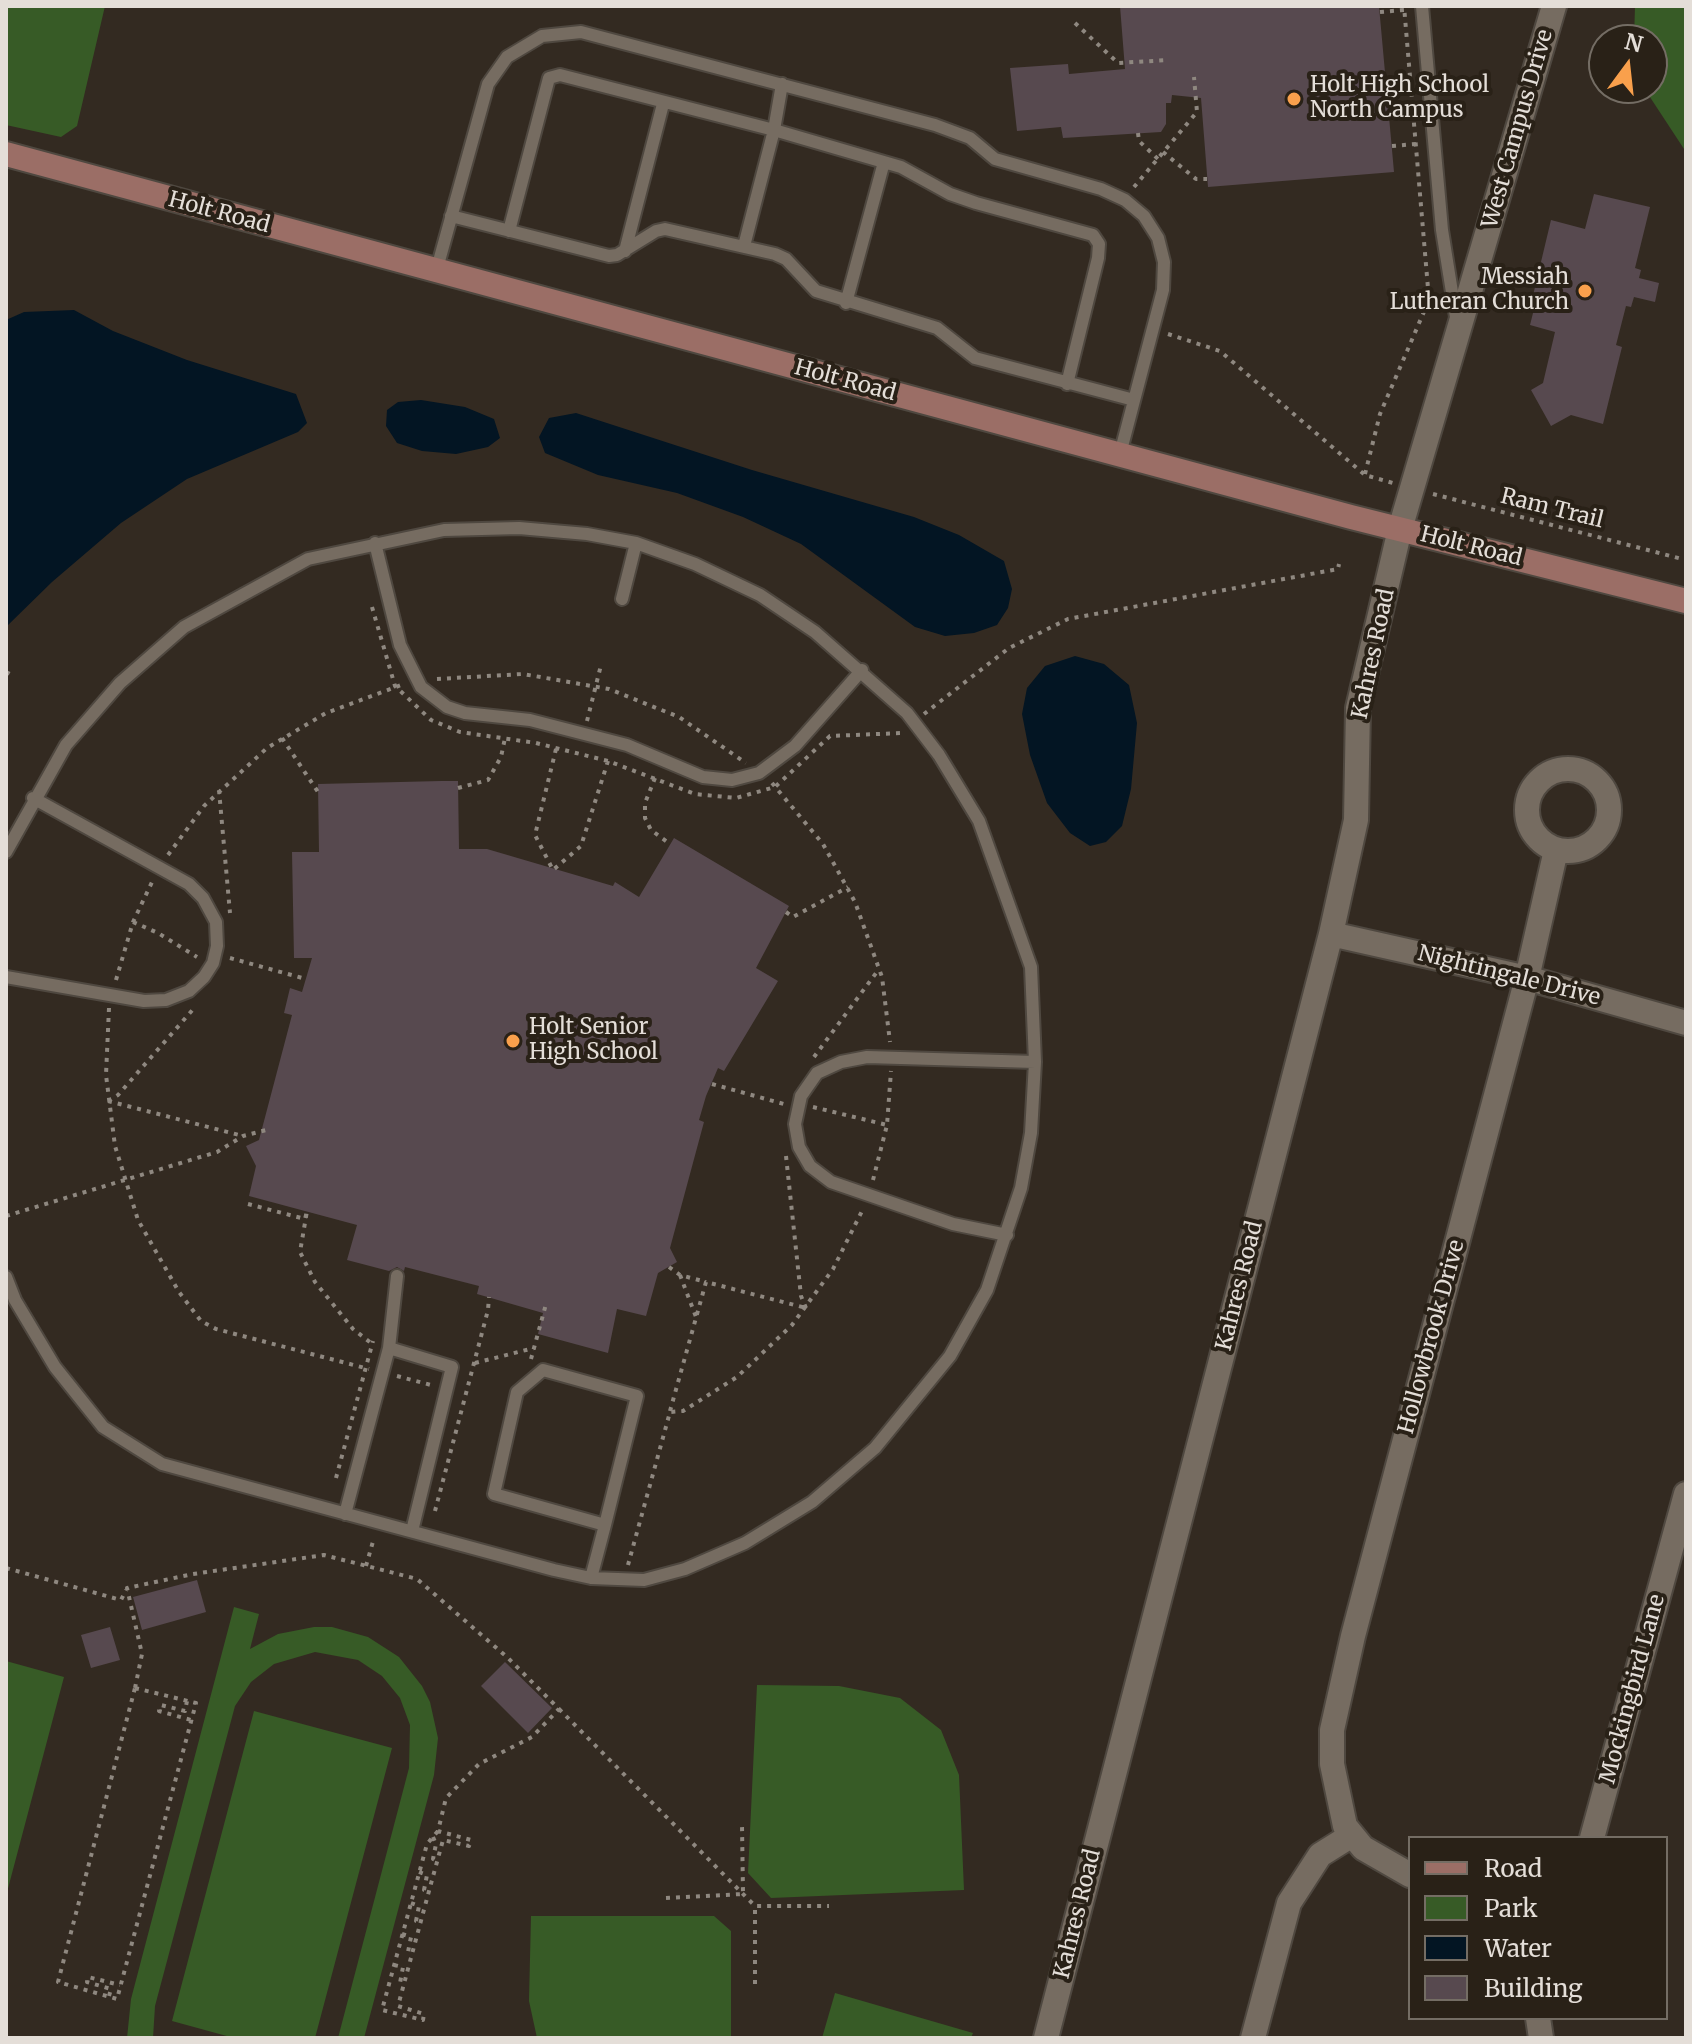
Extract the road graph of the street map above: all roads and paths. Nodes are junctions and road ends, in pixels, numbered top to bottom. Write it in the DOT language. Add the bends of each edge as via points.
graph roads {
  1 [pos="1422,6"];
  2 [pos="1554,6"];
  3 [pos="1404,8"];
  4 [pos="1380,12"];
  5 [pos="1075,23"];
  6 [pos="1169,60"];
  7 [pos="1194,77"];
  8 [pos="782,84"];
  9 [pos="663,104"];
  10 [pos="1414,115"];
  11 [pos="1389,116"];
  12 [pos="774,130"];
  13 [pos="1138,133"];
  14 [pos="1416,144"];
  15 [pos="1392,146"];
  16 [pos="1163,152"];
  17 [pos="6,154"];
  18 [pos="1158,159"];
  19 [pos="884,162"];
  20 [pos="1207,179"];
  21 [pos="1134,187"];
  22 [pos="451,216"];
  23 [pos="509,231"];
  24 [pos="744,246"];
  25 [pos="625,251"];
  26 [pos="436,272"];
  27 [pos="846,303"];
  28 [pos="1460,328"];
  29 [pos="1153,330"];
  30 [pos="1067,384"];
  31 [pos="1134,400"];
  32 [pos="1120,454"];
  33 [pos="1365,475"];
  34 [pos="1411,489"];
  35 [pos="1400,529"];
  36 [pos="375,543"];
  37 [pos="636,543"];
  38 [pos="1686,560"];
  39 [pos="622,599"];
  40 [pos="1686,601"];
  41 [pos="601,665"];
  42 [pos="862,670"];
  43 [pos="6,672"];
  44 [pos="12,675"];
  45 [pos="418,682"];
  46 [pos="596,686"];
  47 [pos="583,734"];
  48 [pos="282,738"];
  49 [pos="505,738"];
  50 [pos="556,748"];
  51 [pos="579,752"];
  52 [pos="608,761"];
  53 [pos="759,773"];
  54 [pos="655,778"];
  55 [pos="458,788"];
  56 [pos="219,790"];
  57 [pos="318,792"];
  58 [pos="33,798"];
  59 [pos="670,844"];
  60 [pos="1556,850"];
  61 [pos="6,852"];
  62 [pos="168,855"];
  63 [pos="178,860"];
  64 [pos="160,868"];
  65 [pos="848,887"];
  66 [pos="218,892"];
  67 [pos="786,912"];
  68 [pos="230,913"];
  69 [pos="232,921"];
  70 [pos="1331,934"];
  71 [pos="233,950"];
  72 [pos="879,969"];
  73 [pos="226,971"];
  74 [pos="6,977"];
  75 [pos="1527,978"];
  76 [pos="112,995"];
  77 [pos="205,999"];
  78 [pos="196,1006"];
  79 [pos="110,1013"];
  80 [pos="118,1013"];
  81 [pos="176,1015"];
  82 [pos="1686,1023"];
  83 [pos="828,1052"];
  84 [pos="890,1058"];
  85 [pos="1035,1062"];
  86 [pos="712,1084"];
  87 [pos="108,1101"];
  88 [pos="813,1107"];
  89 [pos="782,1111"];
  90 [pos="887,1125"];
  91 [pos="266,1130"];
  92 [pos="243,1136"];
  93 [pos="784,1147"];
  94 [pos="786,1155"];
  95 [pos="795,1171"];
  96 [pos="124,1180"];
  97 [pos="867,1196"];
  98 [pos="248,1204"];
  99 [pos="853,1208"];
  100 [pos="862,1211"];
  101 [pos="6,1216"];
  102 [pos="1007,1235"];
  103 [pos="669,1267"];
  104 [pos="680,1275"];
  105 [pos="397,1276"];
  106 [pos="6,1277"];
  107 [pos="706,1282"];
  108 [pos="489,1297"];
  109 [pos="546,1304"];
  110 [pos="806,1308"];
  111 [pos="696,1317"];
  112 [pos="371,1343"];
  113 [pos="389,1348"];
  114 [pos="534,1348"];
  115 [pos="531,1361"];
  116 [pos="475,1363"];
  117 [pos="382,1373"];
  118 [pos="447,1389"];
  119 [pos="466,1394"];
  120 [pos="670,1412"];
  121 [pos="1686,1494"];
  122 [pos="435,1511"];
  123 [pos="345,1514"];
  124 [pos="378,1522"];
  125 [pos="605,1525"];
  126 [pos="412,1531"];
  127 [pos="366,1566"];
  128 [pos="6,1568"];
  129 [pos="591,1578"];
  130 [pos="624,1579"];
  131 [pos="127,1588"];
  132 [pos="135,1688"];
  133 [pos="187,1701"];
  134 [pos="559,1709"];
  135 [pos="191,1720"];
  136 [pos="742,1825"];
  137 [pos="1349,1830"];
  138 [pos="438,1831"];
  139 [pos="1593,1836"];
  140 [pos="433,1837"];
  141 [pos="437,1860"];
  142 [pos="419,1872"];
  143 [pos="1408,1874"];
  144 [pos="429,1891"];
  145 [pos="743,1894"];
  146 [pos="666,1898"];
  147 [pos="411,1903"];
  148 [pos="755,1906"];
  149 [pos="829,1906"];
  150 [pos="421,1922"];
  151 [pos="402,1934"];
  152 [pos="412,1954"];
  153 [pos="394,1965"];
  154 [pos="404,1984"];
  155 [pos="755,1984"];
  156 [pos="120,1985"];
  157 [pos="109,1996"];
  158 [pos="1046,2038"];
  159 [pos="1253,2038"];
  1 -- 28 [label="lane" via="1442,230"];
  2 -- 28 [label="street, West Campus Drive"];
  3 -- 4 [label="path"];
  3 -- 10 [label="path"];
  5 -- 6 [label="path" via="1118,63"];
  7 -- 16 [label="path" via="1197,112"];
  8 -- 12 [label="lane"];
  8 -- 22 [label="lane" via="581,32 542,36 523,44 495,69"];
  8 -- 29 [label="lane" via="935,125 970,138 995,159 1125,200 1151,227 1164,262"];
  9 -- 12 [label="lane"];
  9 -- 23 [label="lane" via="549,78"];
  9 -- 25 [label="lane"];
  10 -- 11 [label="path"];
  10 -- 14 [label="path"];
  12 -- 19 [label="lane"];
  12 -- 24 [label="lane"];
  13 -- 18 [label="path" via="1139,141"];
  14 -- 15 [label="path"];
  14 -- 33 [label="path" via="1429,300 1380,414"];
  16 -- 18 [label="path"];
  16 -- 20 [label="path" via="1196,179"];
  17 -- 26 [label="main road, Holt Road"];
  18 -- 21 [label="path"];
  19 -- 27 [label="lane"];
  19 -- 30 [label="lane" via="963,199 1093,235 1098,258"];
  22 -- 23 [label="lane"];
  22 -- 26 [label="lane"];
  23 -- 25 [label="lane" via="609,256"];
  24 -- 25 [label="lane" via="665,229"];
  24 -- 27 [label="lane" via="786,259 816,291"];
  26 -- 32 [label="main road, Holt Road"];
  27 -- 30 [label="lane" via="937,328 975,358"];
  28 -- 34 [label="street, West Campus Drive"];
  29 -- 31 [label="lane"];
  29 -- 33 [label="path" via="1220,351"];
  30 -- 31 [label="lane"];
  31 -- 32 [label="lane"];
  32 -- 35 [label="main road, Holt Road"];
  33 -- 34 [label="path, Ram Trail"];
  34 -- 35 [label="street, West Campus Drive"];
  34 -- 38 [label="path, Ram Trail"];
  35 -- 40 [label="main road, Holt Road"];
  35 -- 70 [label="street, Kahres Road" via="1358,708 1356,820"];
  36 -- 37 [label="lane" via="444,530 519,528"];
  36 -- 45 [label="lane" via="400,645"];
  36 -- 58 [label="lane" via="308,559 184,627 120,683 66,745"];
  37 -- 39 [label="lane"];
  37 -- 42 [label="lane" via="760,595"];
  41 -- 46 [label="path"];
  42 -- 53 [label="lane" via="795,746"];
  42 -- 85 [label="lane" via="907,713 979,821 1031,967"];
  43 -- 44 [label="path"];
  45 -- 46 [label="path" via="501,673"];
  45 -- 47 [label="lane" via="447,707 465,713 530,720"];
  45 -- 48 [label="path" via="350,702"];
  46 -- 47 [label="path"];
  46 -- 53 [label="path" via="679,717"];
  47 -- 51 [label="path"];
  47 -- 53 [label="lane" via="627,745 703,777 732,780"];
  48 -- 56 [label="path"];
  48 -- 57 [label="path"];
  49 -- 55 [label="path" via="488,780"];
  50 -- 52 [label="path" via="535,835 553,870 581,846"];
  53 -- 65 [label="path" via="811,827"];
  54 -- 59 [label="path" via="645,818"];
  56 -- 62 [label="path"];
  56 -- 68 [label="path"];
  58 -- 61 [label="lane"];
  58 -- 64 [label="lane"];
  60 -- 75 [label="street, Hollowbrook Drive"];
  62 -- 63 [label="path"];
  62 -- 64 [label="path"];
  64 -- 76 [label="path" via="133,922"];
  64 -- 76 [label="lane" via="203,898 216,922 213,963 189,991 166,1000"];
  65 -- 67 [label="path" via="793,917"];
  65 -- 72 [label="path"];
  66 -- 68 [label="path"];
  68 -- 69 [label="path"];
  70 -- 75 [label="street, Nightingale Drive"];
  70 -- 158 [label="street, Kahres Road"];
  71 -- 73 [label="path"];
  72 -- 83 [label="path" via="811,1064"];
  72 -- 84 [label="path"];
  74 -- 76 [label="lane"];
  75 -- 82 [label="street, Nightingale Drive"];
  75 -- 137 [label="street, Hollowbrook Drive" via="1332,1730 1332,1764"];
  76 -- 79 [label="path"];
  77 -- 78 [label="path"];
  78 -- 81 [label="path"];
  78 -- 87 [label="path"];
  79 -- 80 [label="path"];
  79 -- 87 [label="path"];
  84 -- 85 [label="lane"];
  84 -- 90 [label="path"];
  84 -- 97 [label="lane" via="841,1062 817,1073 801,1096 795,1124 810,1166 831,1182"];
  85 -- 102 [label="lane" via="1031,1133"];
  86 -- 89 [label="path" via="784,1101"];
  87 -- 92 [label="path"];
  87 -- 96 [label="path"];
  88 -- 90 [label="path"];
  90 -- 97 [label="path"];
  91 -- 92 [label="path"];
  92 -- 96 [label="path" via="217,1152"];
  93 -- 94 [label="path"];
  94 -- 95 [label="path"];
  94 -- 110 [label="path"];
  96 -- 101 [label="path"];
  96 -- 117 [label="path" via="167,1275 207,1325"];
  97 -- 100 [label="path"];
  97 -- 102 [label="lane"];
  98 -- 112 [label="path" via="305,1219 307,1211 300,1252 315,1282"];
  99 -- 100 [label="path"];
  100 -- 110 [label="path"];
  102 -- 130 [label="lane" via="987,1290 950,1356 875,1448 836,1484 745,1543 685,1569 644,1580"];
  103 -- 104 [label="path"];
  104 -- 107 [label="path"];
  104 -- 111 [label="path"];
  105 -- 113 [label="lane"];
  106 -- 123 [label="lane" via="55,1367 103,1427 162,1464"];
  107 -- 110 [label="path"];
  107 -- 111 [label="path"];
  108 -- 116 [label="path"];
  109 -- 114 [label="path"];
  110 -- 120 [label="path" via="737,1377 683,1411"];
  111 -- 120 [label="path"];
  113 -- 117 [label="lane"];
  113 -- 118 [label="lane" via="452,1367"];
  114 -- 115 [label="path"];
  114 -- 116 [label="path"];
  116 -- 119 [label="path"];
  117 -- 118 [label="path"];
  117 -- 123 [label="lane"];
  118 -- 119 [label="path"];
  118 -- 126 [label="lane"];
  119 -- 122 [label="path"];
  120 -- 130 [label="path"];
  121 -- 139 [label="street, Mockingbird Lane"];
  123 -- 124 [label="lane"];
  124 -- 126 [label="lane"];
  124 -- 127 [label="path"];
  125 -- 125 [label="lane" via="637,1396 543,1370 517,1392 494,1494"];
  125 -- 129 [label="lane"];
  126 -- 129 [label="lane"];
  127 -- 131 [label="path" via="324,1555"];
  127 -- 134 [label="path" via="417,1579"];
  128 -- 131 [label="path" via="121,1600"];
  129 -- 130 [label="lane"];
  131 -- 132 [label="path" via="142,1654"];
  132 -- 133 [label="path"];
  132 -- 157 [label="path" via="58,1982"];
  133 -- 135 [label="path" via="196,1703"];
  133 -- 135 [label="path" via="185,1711 161,1705 159,1711"];
  134 -- 138 [label="path" via="532,1737 479,1764 446,1798"];
  134 -- 145 [label="path"];
  135 -- 156 [label="path"];
  136 -- 145 [label="path"];
  137 -- 143 [label="street" via="1363,1848"];
  137 -- 159 [label="street" via="1320,1855 1289,1903"];
  138 -- 140 [label="path"];
  138 -- 141 [label="path" via="471,1840 469,1846 443,1840"];
  140 -- 141 [label="path"];
  140 -- 142 [label="path"];
  141 -- 144 [label="path"];
  142 -- 144 [label="path" via="427,1875 424,1890"];
  142 -- 147 [label="path"];
  144 -- 150 [label="path"];
  145 -- 146 [label="path"];
  145 -- 148 [label="path"];
  147 -- 150 [label="path" via="419,1906 416,1921"];
  147 -- 151 [label="path"];
  148 -- 149 [label="path"];
  148 -- 155 [label="path"];
  150 -- 152 [label="path"];
  151 -- 152 [label="path" via="411,1937"];
  151 -- 153 [label="path"];
  152 -- 154 [label="path"];
  153 -- 154 [label="path" via="403,1967"];
  153 -- 154 [label="path" via="382,2010 423,2020 424,2014 398,2006"];
  156 -- 157 [label="path" via="117,1999"];
  156 -- 157 [label="path" via="88,1977 87,1982 111,1989"];
}
